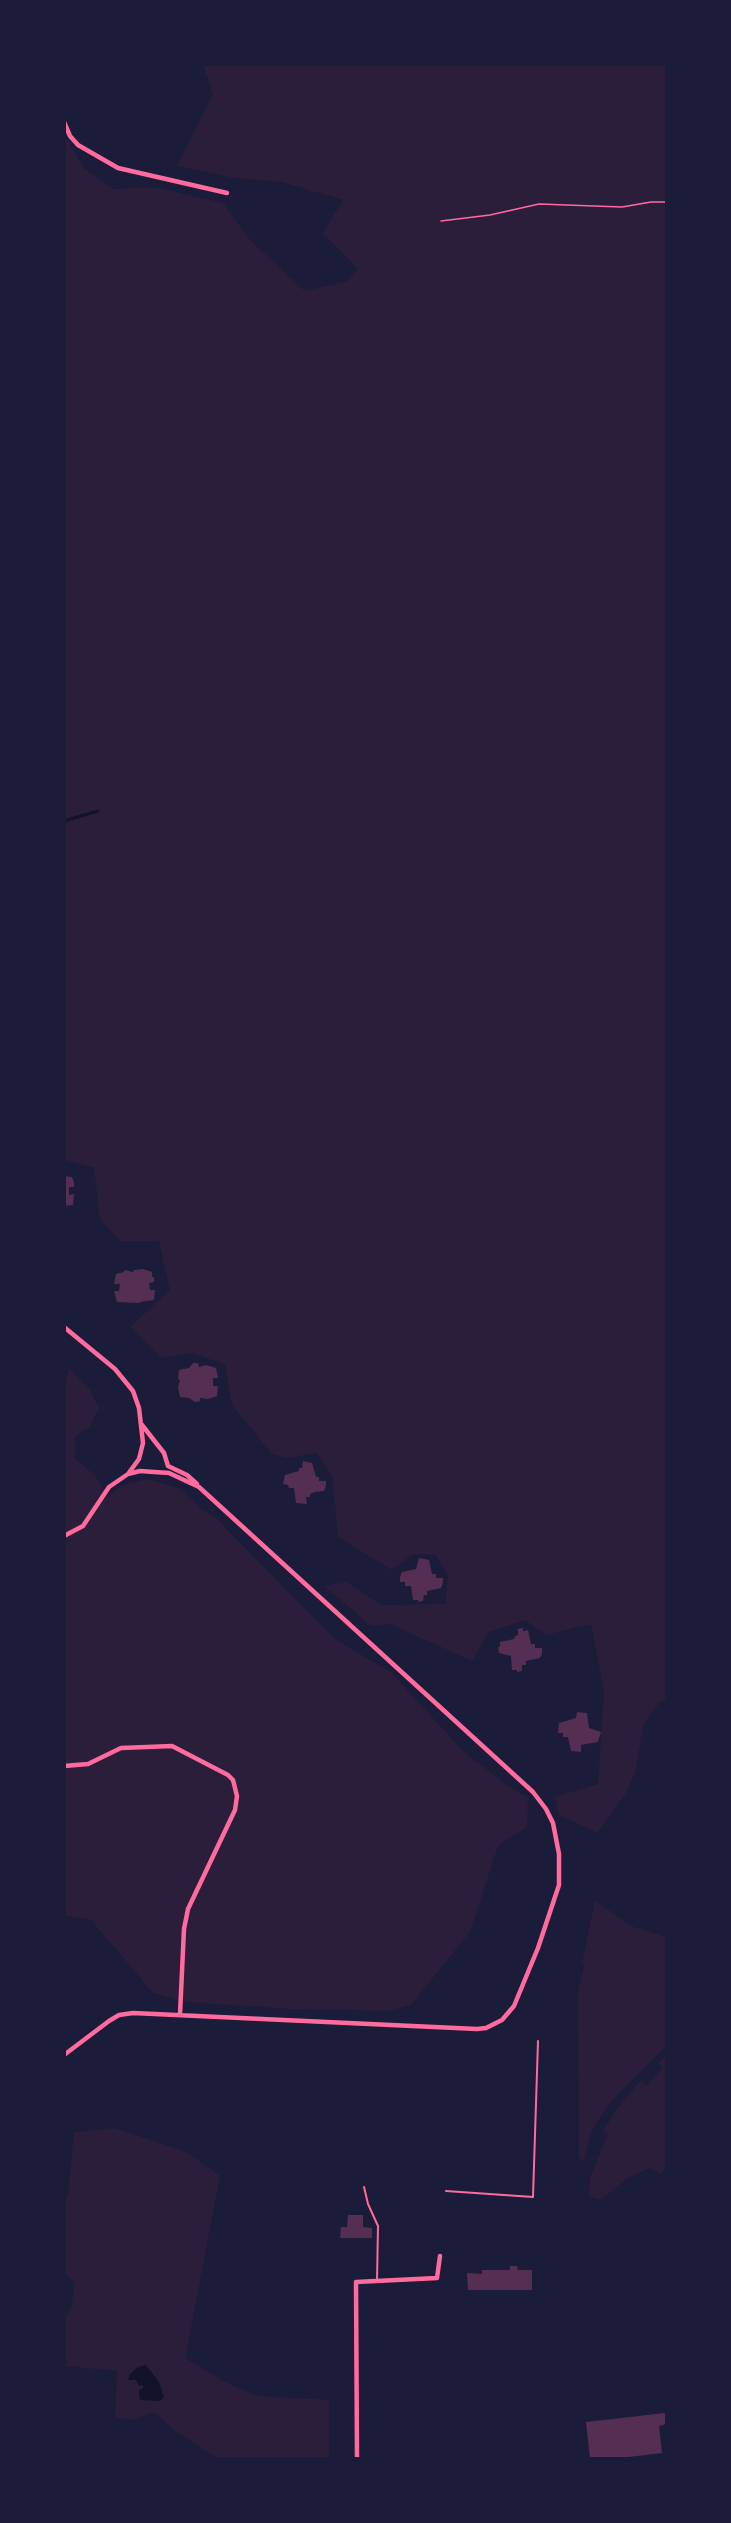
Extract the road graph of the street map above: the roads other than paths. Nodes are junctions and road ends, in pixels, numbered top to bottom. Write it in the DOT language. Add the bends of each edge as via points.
graph roads {
  1 [pos="64,122"];
  2 [pos="227,193"];
  3 [pos="64,1328"];
  4 [pos="142,1425"];
  5 [pos="168,1466"];
  6 [pos="155,1472"];
  7 [pos="128,1474"];
  8 [pos="199,1487"];
  9 [pos="64,1536"];
  10 [pos="64,1766"];
  11 [pos="180,2014"];
  12 [pos="538,2041"];
  13 [pos="64,2055"];
  14 [pos="364,2187"];
  15 [pos="446,2190"];
  16 [pos="440,2256"];
  17 [pos="377,2281"];
  18 [pos="357,2458"];
  1 -- 2 [label="street" via="78,145 118,168"];
  3 -- 4 [label="street" via="123,1377 137,1399"];
  4 -- 5 [label="street" via="164,1453"];
  4 -- 7 [label="street" via="142,1452"];
  5 -- 6 [label="street"];
  5 -- 8 [label="street" via="187,1475"];
  6 -- 7 [label="street"];
  6 -- 8 [label="street" via="176,1474"];
  7 -- 9 [label="street" via="109,1487 83,1526"];
  8 -- 11 [label="street" via="533,1792 553,1823 560,1885 514,2006 502,2020 486,2028"];
  10 -- 11 [label="street" via="88,1764 121,1748 172,1746 233,1780 235,1810 188,1909"];
  11 -- 13 [label="street" via="119,2015"];
  12 -- 15 [label="lane" via="533,2197"];
  14 -- 17 [label="lane" via="378,2226"];
  16 -- 17 [label="street" via="437,2278"];
  17 -- 18 [label="street" via="356,2282"];
}
